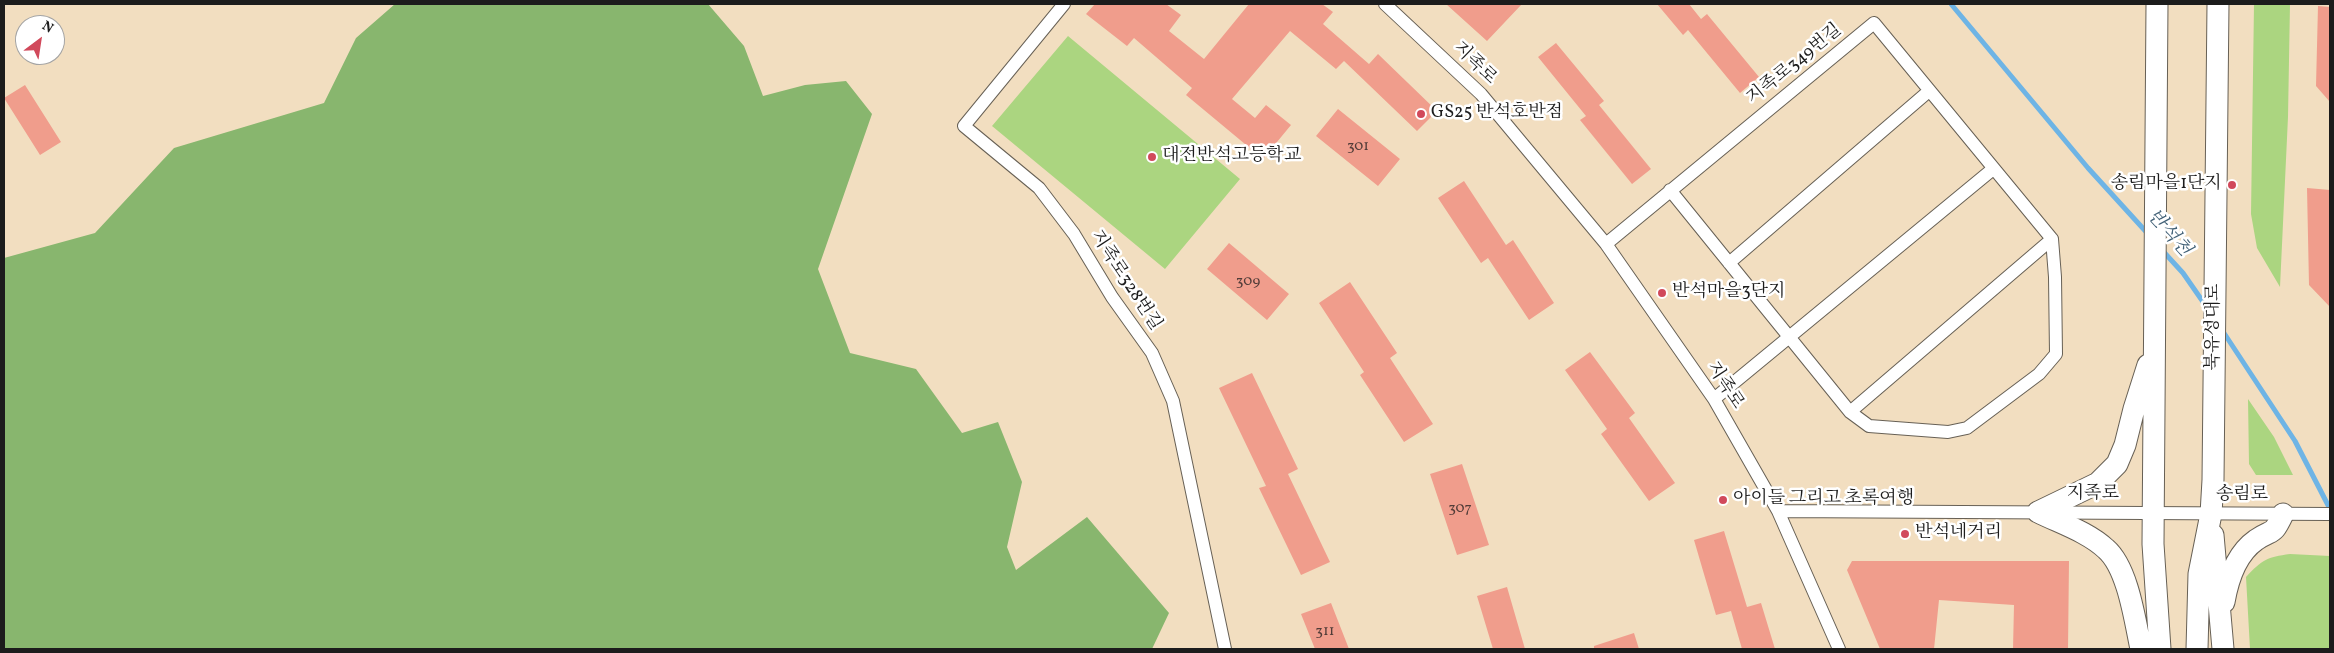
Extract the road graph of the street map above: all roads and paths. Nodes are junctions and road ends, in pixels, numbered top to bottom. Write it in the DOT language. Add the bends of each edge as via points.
graph roads {
  1 [pos="1064,4"];
  2 [pos="1385,4"];
  3 [pos="2157,4"];
  4 [pos="2218,4"];
  5 [pos="1930,91"];
  6 [pos="1994,169"];
  7 [pos="1670,190"];
  8 [pos="2052,239"];
  9 [pos="1606,244"];
  10 [pos="1729,263"];
  11 [pos="2155,333"];
  12 [pos="1789,337"];
  13 [pos="1714,399"];
  14 [pos="1850,412"];
  15 [pos="1778,511"];
  16 [pos="2038,512"];
  17 [pos="2154,513"];
  18 [pos="2210,514"];
  19 [pos="2283,514"];
  20 [pos="2330,514"];
  21 [pos="2158,610"];
  22 [pos="2221,620"];
  23 [pos="1225,649"];
  24 [pos="1838,649"];
  25 [pos="2141,649"];
  26 [pos="2148,649"];
  27 [pos="2160,649"];
  28 [pos="2197,649"];
  29 [pos="2223,649"];
  1 -- 23 [label="street, 지족로328번길" via="964,126 1039,188 1074,234 1112,297 1152,353 1173,401"];
  2 -- 9 [label="street, 지족로" via="1481,94"];
  3 -- 11 [label="main road"];
  4 -- 18 [label="main road, 북유성대로" via="2215,405"];
  5 -- 6 [label="street, 지족로349번길"];
  5 -- 7 [label="street, 지족로349번길" via="1874,23"];
  5 -- 10 [label="street"];
  6 -- 8 [label="street, 지족로349번길"];
  6 -- 12 [label="street"];
  7 -- 9 [label="street, 지족로349번길"];
  7 -- 10 [label="street"];
  8 -- 14 [label="street"];
  8 -- 14 [label="street" via="2056,354 2040,374 1967,428 1948,432 1868,426"];
  9 -- 13 [label="street, 지족로"];
  10 -- 12 [label="street"];
  11 -- 16 [label="main road" via="2152,354 2117,464 2098,483"];
  11 -- 17 [label="main road"];
  12 -- 13 [label="street"];
  12 -- 14 [label="street"];
  13 -- 15 [label="street, 지족로"];
  15 -- 16 [label="street, 지족로"];
  15 -- 24 [label="street"];
  16 -- 17 [label="street, 지족로"];
  16 -- 25 [label="main road" via="2109,551 2123,575"];
  17 -- 18 [label="street, 송림로"];
  17 -- 21 [label="main road"];
  18 -- 19 [label="street, 송림로"];
  18 -- 22 [label="main road"];
  18 -- 28 [label="main road, 북유성대로" via="2199,574"];
  19 -- 20 [label="street, 송림로"];
  19 -- 22 [label="main road" via="2275,531 2256,540 2236,563 2226,587"];
  21 -- 26 [label="main road"];
  21 -- 27 [label="main road"];
  22 -- 29 [label="main road"];
}
